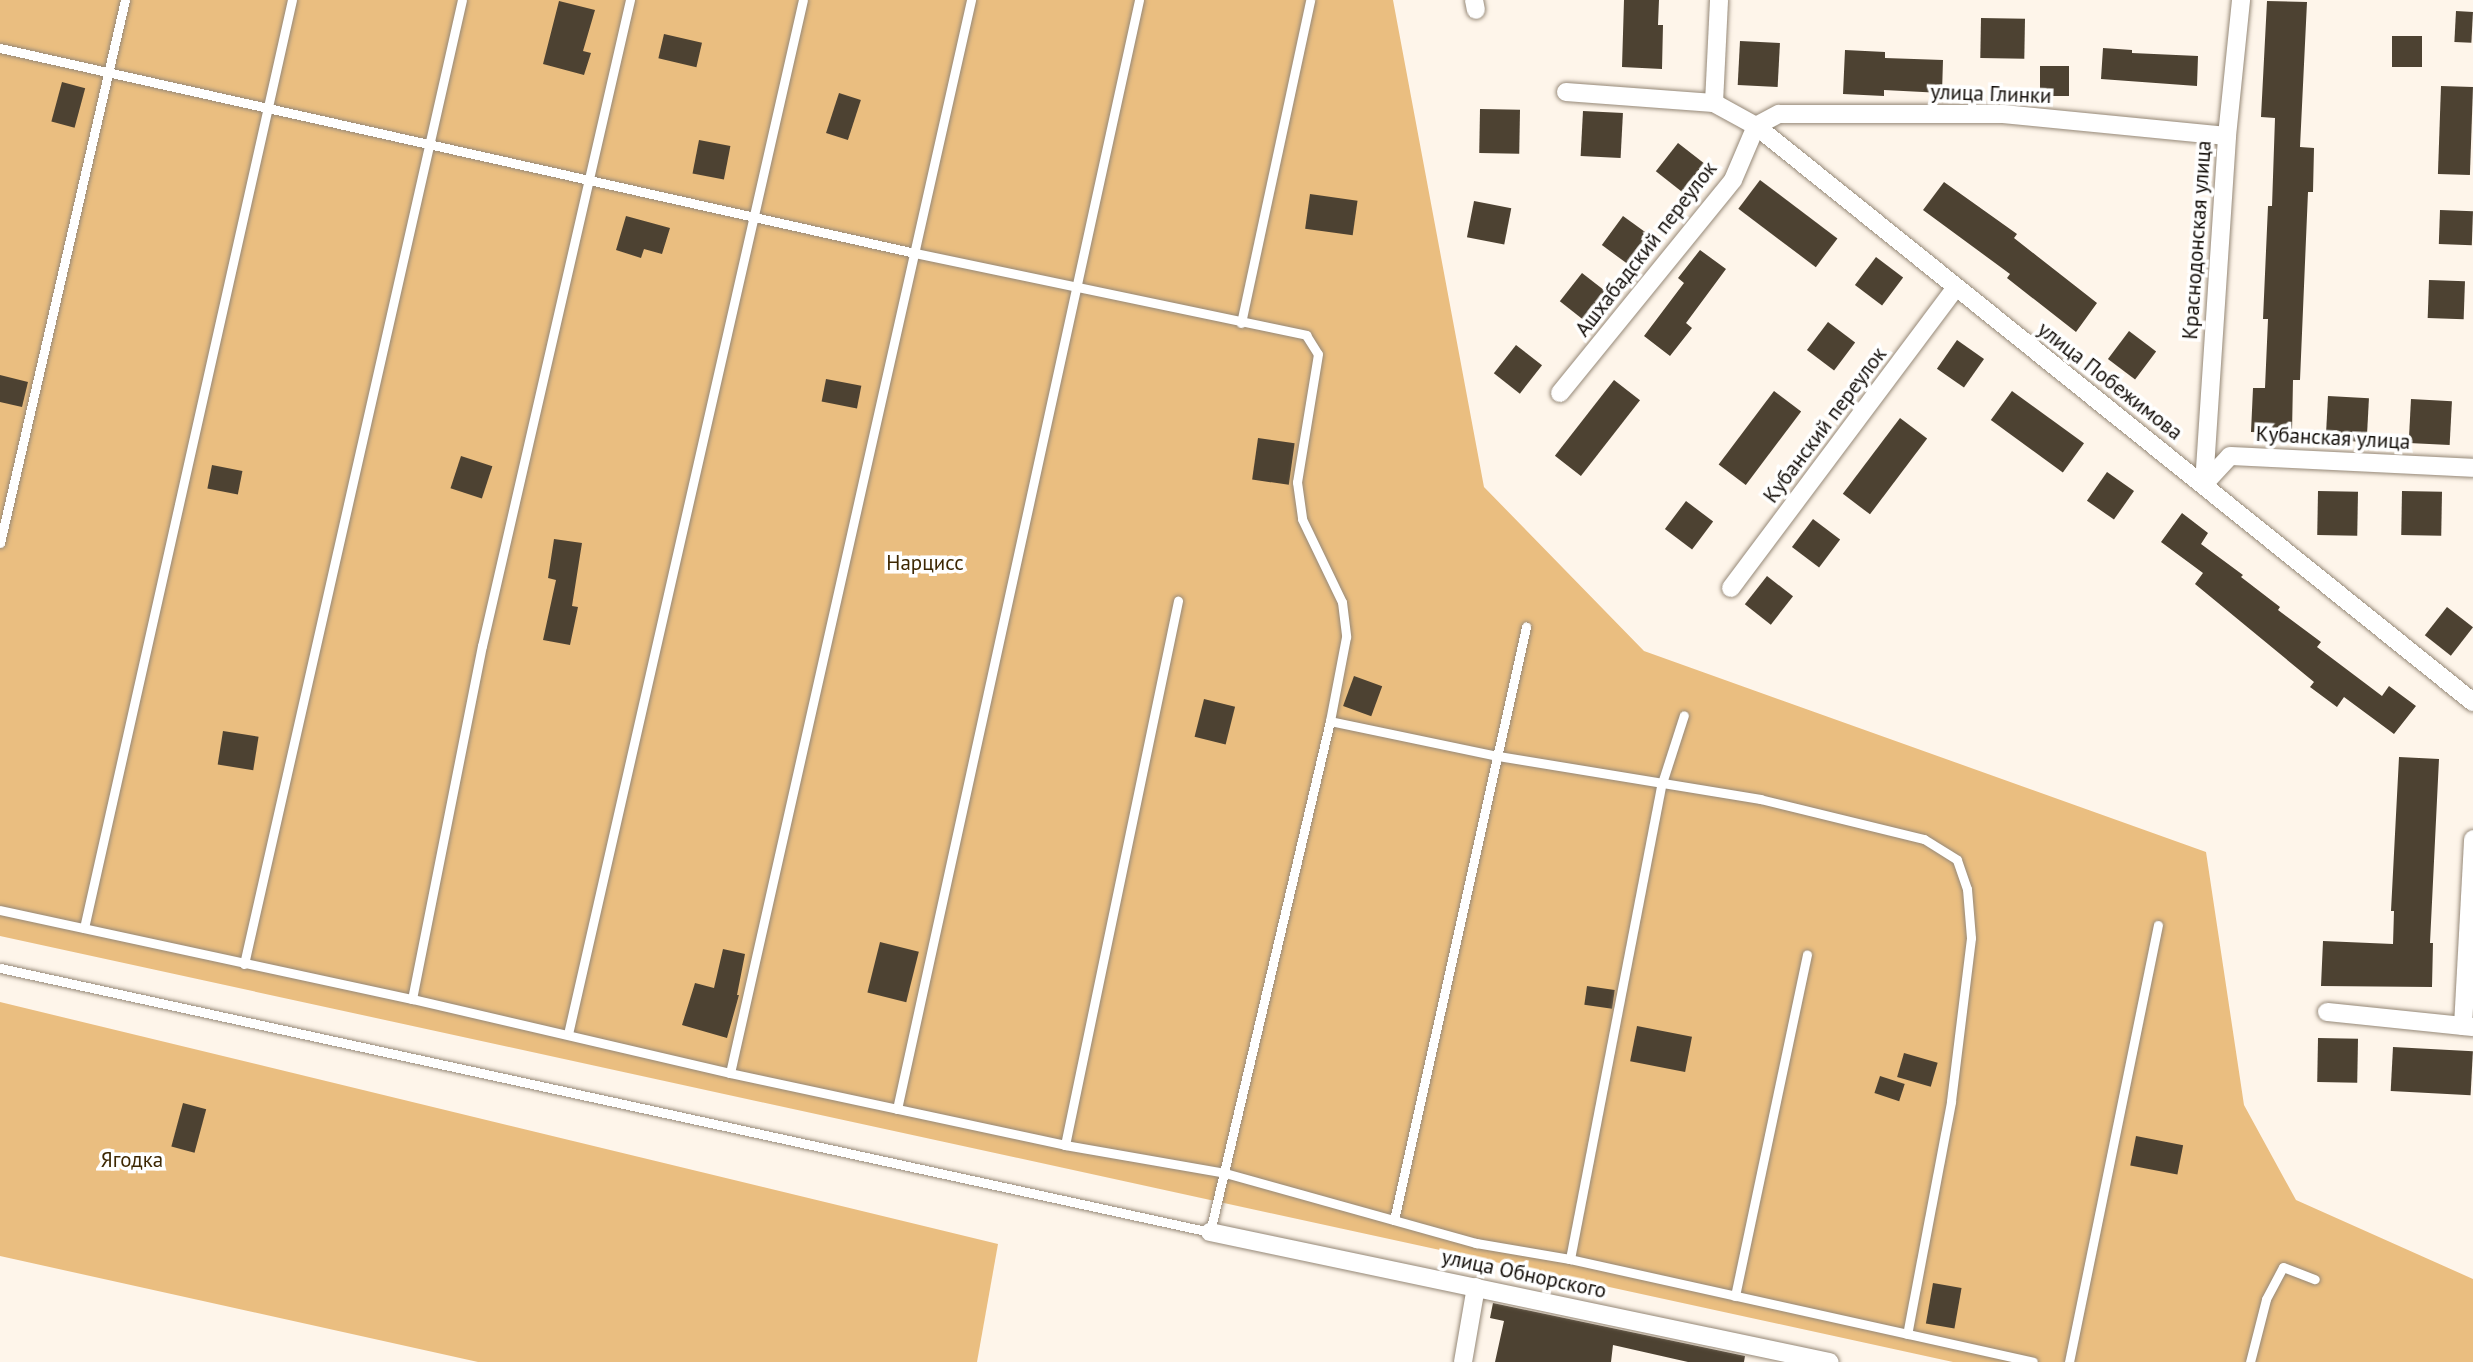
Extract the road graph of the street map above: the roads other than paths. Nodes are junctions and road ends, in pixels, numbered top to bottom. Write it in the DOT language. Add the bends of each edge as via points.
graph roads {
  1 [pos="125,0"];
  2 [pos="292,0"];
  3 [pos="461,0"];
  4 [pos="630,0"];
  5 [pos="803,0"];
  6 [pos="971,0"];
  7 [pos="1139,0"];
  8 [pos="1310,0"];
  9 [pos="1719,0"];
  10 [pos="2241,0"];
  11 [pos="0,48"];
  12 [pos="109,72"];
  13 [pos="1566,92"];
  14 [pos="1714,103"];
  15 [pos="268,108"];
  16 [pos="1756,126"];
  17 [pos="2227,136"];
  18 [pos="429,144"];
  19 [pos="588,179"];
  20 [pos="756,217"];
  21 [pos="915,253"];
  22 [pos="1077,288"];
  23 [pos="1955,289"];
  24 [pos="1241,323"];
  25 [pos="1560,393"];
  26 [pos="2473,468"];
  27 [pos="2204,484"];
  28 [pos="0,543"];
  29 [pos="1731,588"];
  30 [pos="1178,601"];
  31 [pos="1526,627"];
  32 [pos="2473,702"];
  33 [pos="1684,715"];
  34 [pos="1330,721"];
  35 [pos="1498,756"];
  36 [pos="1662,783"];
  37 [pos="2473,839"];
  38 [pos="0,910"];
  39 [pos="2158,925"];
  40 [pos="84,928"];
  41 [pos="1807,954"];
  42 [pos="244,964"];
  43 [pos="0,968"];
  44 [pos="412,999"];
  45 [pos="2327,1012"];
  46 [pos="2468,1027"];
  47 [pos="568,1034"];
  48 [pos="730,1073"];
  49 [pos="897,1109"];
  50 [pos="1065,1144"];
  51 [pos="1225,1173"];
  52 [pos="1394,1220"];
  53 [pos="1210,1232"];
  54 [pos="1570,1259"];
  55 [pos="2315,1279"];
  56 [pos="1476,1287"];
  57 [pos="1735,1296"];
  58 [pos="1907,1334"];
  59 [pos="1463,1362"];
  60 [pos="1829,1362"];
  61 [pos="2033,1362"];
  62 [pos="2069,1362"];
  63 [pos="2250,1362"];
  1 -- 12 [label="lane"];
  2 -- 15 [label="lane"];
  3 -- 18 [label="lane"];
  4 -- 19 [label="lane"];
  5 -- 20 [label="lane"];
  6 -- 21 [label="lane"];
  7 -- 22 [label="lane"];
  8 -- 24 [label="lane"];
  9 -- 14 [label="street"];
  10 -- 17 [label="street, Краснодонская улица"];
  11 -- 12 [label="lane"];
  12 -- 15 [label="lane"];
  12 -- 28 [label="lane"];
  13 -- 14 [label="street"];
  14 -- 16 [label="street, улица Побежимова"];
  15 -- 18 [label="lane"];
  15 -- 40 [label="lane"];
  16 -- 17 [label="street, улица Глинки" via="1779,114 2003,114"];
  16 -- 23 [label="street, улица Побежимова"];
  16 -- 25 [label="street, Ашхабадский переулок" via="1733,180"];
  17 -- 27 [label="street, Краснодонская улица"];
  18 -- 19 [label="lane"];
  18 -- 42 [label="lane"];
  19 -- 20 [label="lane"];
  19 -- 44 [label="lane" via="482,646"];
  20 -- 21 [label="lane"];
  20 -- 47 [label="lane"];
  21 -- 22 [label="lane"];
  21 -- 48 [label="lane"];
  22 -- 24 [label="lane"];
  22 -- 49 [label="lane"];
  23 -- 27 [label="street, улица Побежимова"];
  23 -- 29 [label="street, Кубанский переулок"];
  24 -- 34 [label="lane" via="1306,335 1318,354 1297,482 1302,519 1342,602 1346,637"];
  26 -- 27 [label="street, Кубанская улица" via="2230,456"];
  27 -- 32 [label="street, улица Побежимова"];
  30 -- 50 [label="lane"];
  31 -- 35 [label="lane"];
  33 -- 36 [label="lane"];
  34 -- 35 [label="lane"];
  34 -- 51 [label="lane"];
  35 -- 36 [label="lane"];
  35 -- 52 [label="lane"];
  36 -- 54 [label="lane"];
  36 -- 58 [label="lane" via="1760,799 1924,839 1957,860 1967,889 1971,938 1951,1102"];
  37 -- 46 [label="street"];
  38 -- 40 [label="lane"];
  39 -- 62 [label="lane"];
  40 -- 42 [label="lane"];
  41 -- 57 [label="lane"];
  42 -- 44 [label="lane"];
  43 -- 53 [label="lane"];
  44 -- 47 [label="lane"];
  45 -- 46 [label="street"];
  47 -- 48 [label="lane"];
  48 -- 49 [label="lane"];
  49 -- 50 [label="lane"];
  50 -- 51 [label="lane"];
  51 -- 52 [label="lane"];
  51 -- 53 [label="lane"];
  52 -- 54 [label="lane" via="1476,1243"];
  53 -- 56 [label="street, улица Обнорского"];
  54 -- 57 [label="lane"];
  55 -- 63 [label="lane" via="2283,1267 2266,1299"];
  56 -- 59 [label="street"];
  56 -- 60 [label="street, улица Обнорского"];
  57 -- 58 [label="lane"];
  58 -- 61 [label="lane"];
}
